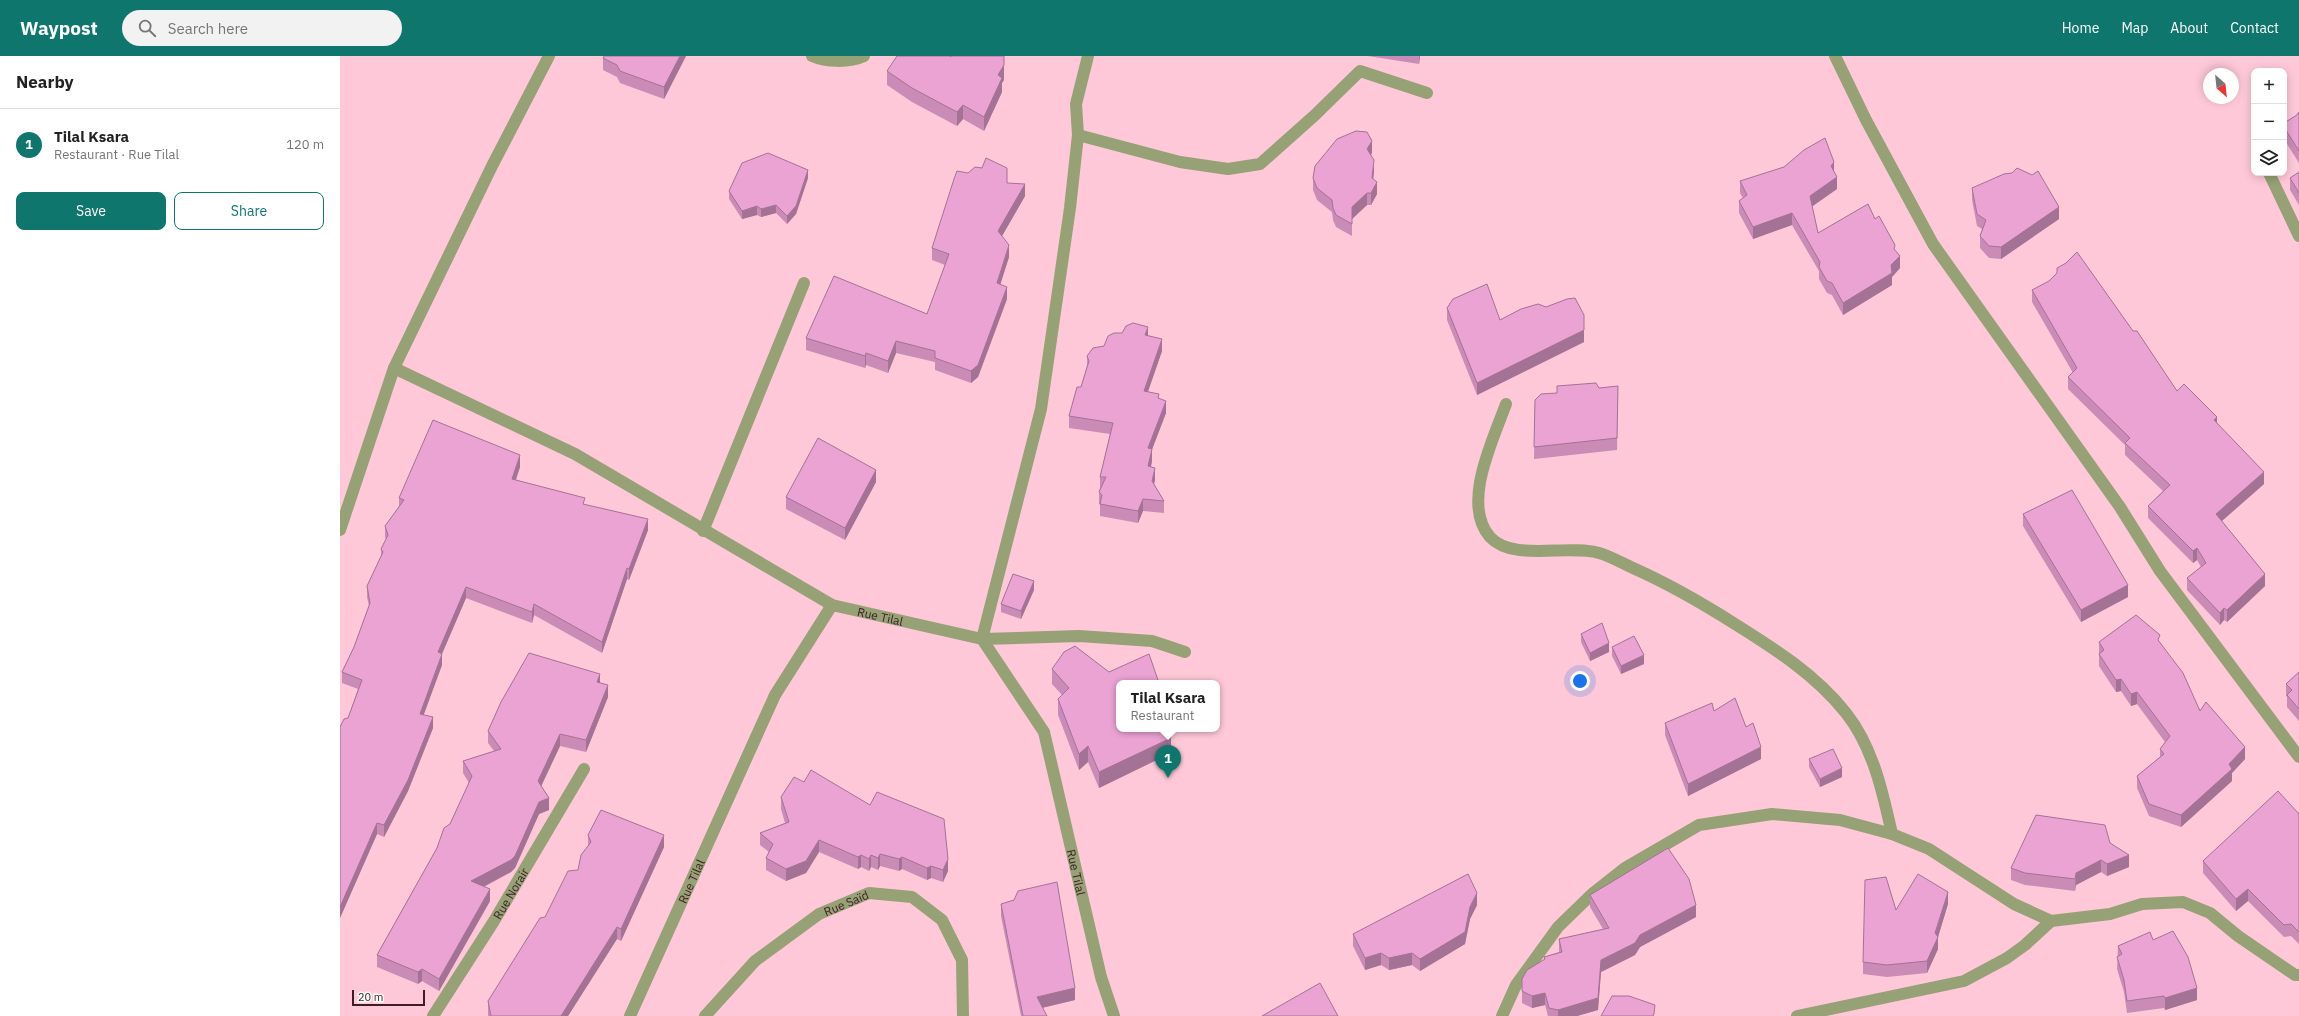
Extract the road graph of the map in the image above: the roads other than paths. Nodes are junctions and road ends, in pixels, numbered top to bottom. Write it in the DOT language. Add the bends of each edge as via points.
graph roads {
  1 [pos="549,56"];
  2 [pos="812,56"];
  3 [pos="864,56"];
  4 [pos="1088,56"];
  5 [pos="1835,56"];
  6 [pos="1427,93"];
  7 [pos="1078,136"];
  8 [pos="2270,176"];
  9 [pos="2299,236"];
  10 [pos="804,282"];
  11 [pos="394,368"];
  12 [pos="1506,404"];
  13 [pos="340,530"];
  14 [pos="703,531"];
  15 [pos="832,605"];
  16 [pos="982,639"];
  17 [pos="1185,652"];
  18 [pos="2299,757"];
  19 [pos="584,769"];
  20 [pos="1892,834"];
  21 [pos="2051,921"];
  22 [pos="2299,975"];
  23 [pos="433,1016"];
  24 [pos="630,1016"];
  25 [pos="705,1016"];
  26 [pos="963,1016"];
  27 [pos="1114,1016"];
  28 [pos="1502,1016"];
  29 [pos="1797,1016"];
  1 -- 11 [label="street" via="492,166"];
  2 -- 3 [label="street" via="819,59 854,60"];
  4 -- 7 [label="street" via="1076,104"];
  5 -- 18 [label="street" via="1866,120 1933,244 2120,507 2160,571"];
  6 -- 7 [label="street" via="1360,71 1260,164 1228,169 1180,162"];
  7 -- 16 [label="street" via="1041,409"];
  8 -- 9 [label="street"];
  10 -- 14 [label="street"];
  11 -- 13 [label="street"];
  11 -- 14 [label="street" via="575,454"];
  12 -- 20 [label="street" via="1484,467 1477,506 1481,524 1490,537 1501,546 1515,551 1568,549 1599,553 1662,581 1783,654 1847,714 1861,736 1881,786"];
  14 -- 15 [label="street"];
  15 -- 16 [label="street, Rue Tilal"];
  15 -- 24 [label="street, Rue Tilal" via="775,695"];
  16 -- 17 [label="street" via="1079,636 1152,641"];
  16 -- 27 [label="street, Rue Tilal" via="1044,732 1100,970"];
  19 -- 23 [label="street, Rue Norair" via="494,921"];
  20 -- 21 [label="street" via="1929,849 2014,904"];
  20 -- 28 [label="street" via="1840,820 1772,814 1698,825 1625,868 1592,894 1558,927 1516,985"];
  21 -- 22 [label="street" via="2110,914 2142,904 2184,902 2210,913 2238,936 2295,975"];
  21 -- 29 [label="street" via="2025,945 1964,981"];
  25 -- 26 [label="street, Rue Saïd" via="755,961 819,914 869,893 912,897 942,920 962,960"];
}
